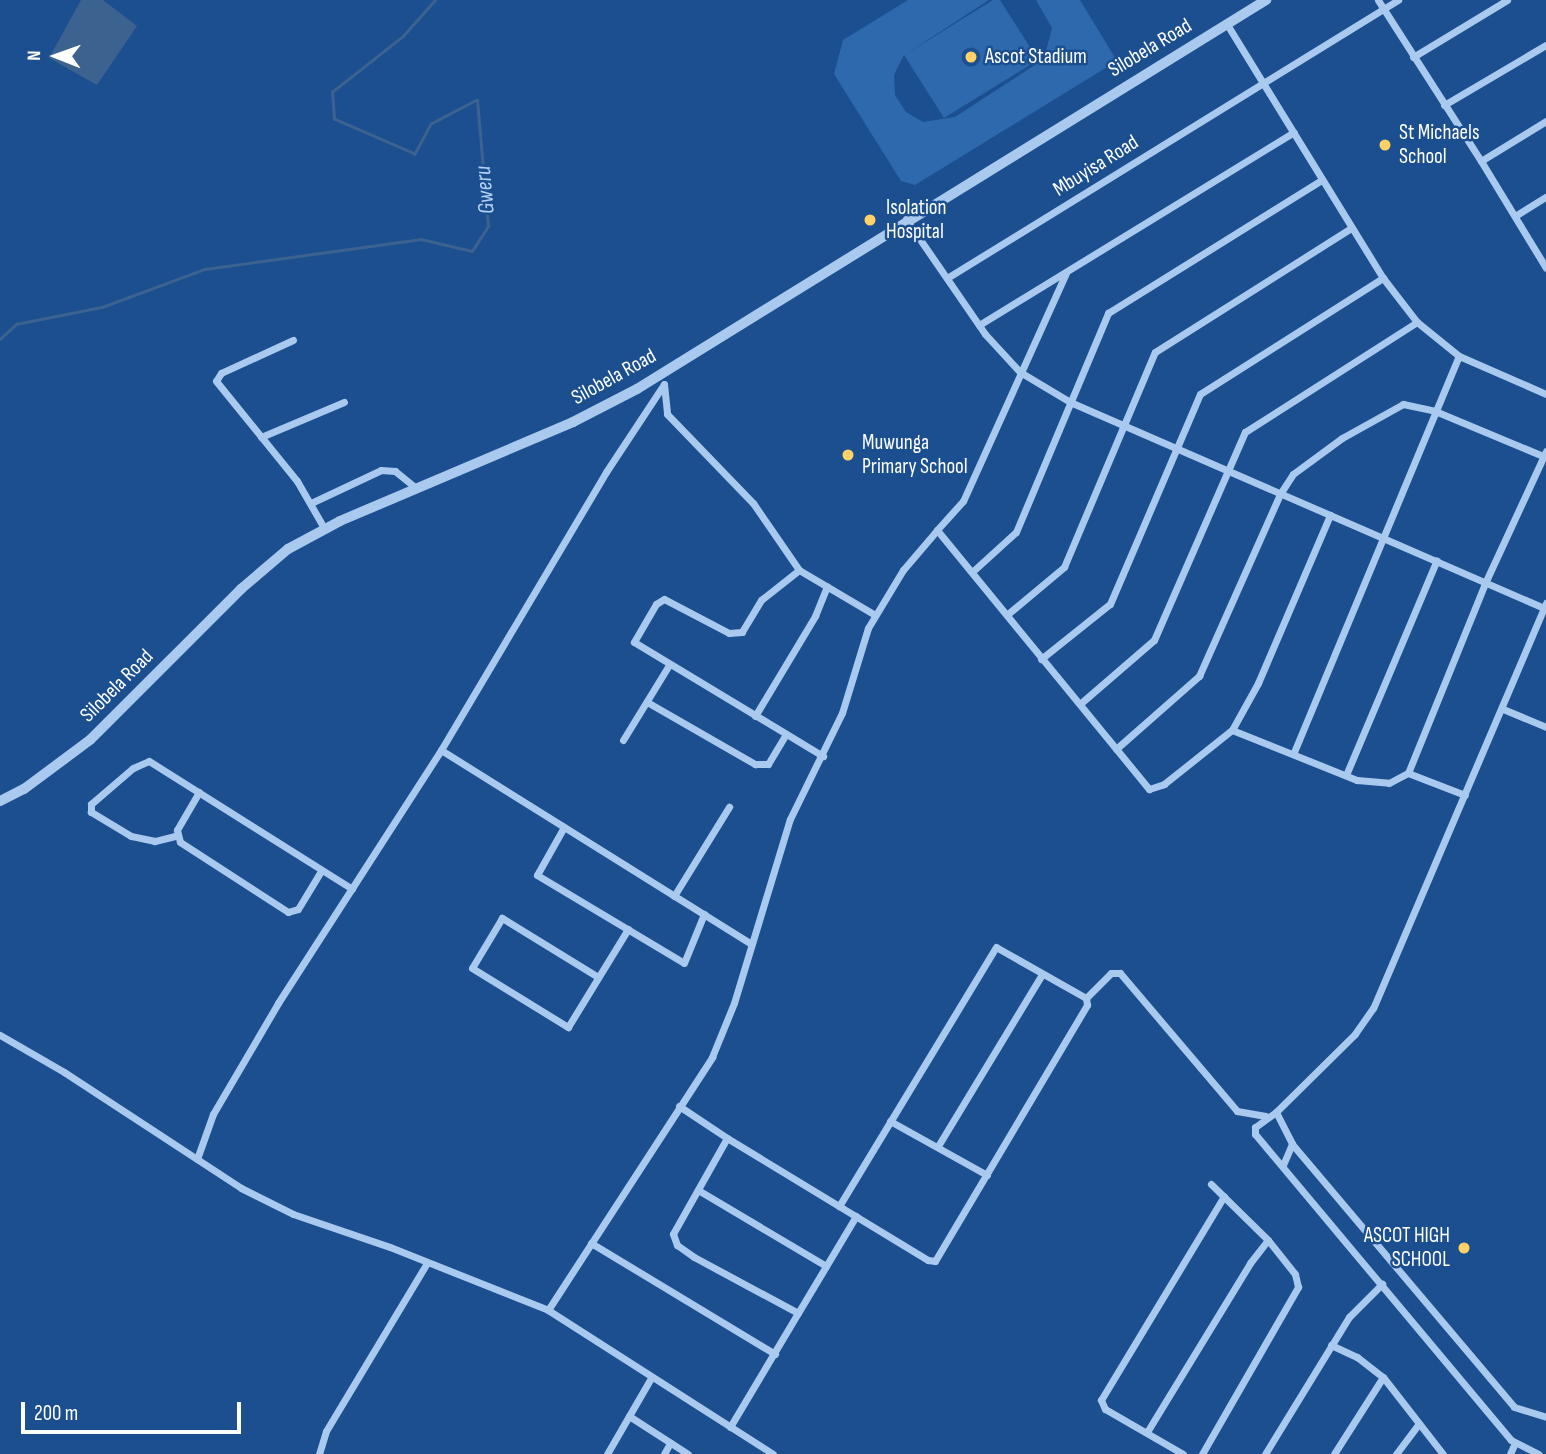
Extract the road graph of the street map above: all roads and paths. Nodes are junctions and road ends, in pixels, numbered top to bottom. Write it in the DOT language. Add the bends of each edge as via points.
graph roads {
  1 [pos="1266,0"];
  2 [pos="1378,0"];
  3 [pos="1398,0"];
  4 [pos="1507,0"];
  5 [pos="1383,9"];
  6 [pos="1227,24"];
  7 [pos="1546,45"];
  8 [pos="1413,57"];
  9 [pos="1263,83"];
  10 [pos="1444,105"];
  11 [pos="1546,121"];
  12 [pos="1294,132"];
  13 [pos="1481,162"];
  14 [pos="1322,180"];
  15 [pos="1546,197"];
  16 [pos="1515,216"];
  17 [pos="906,219"];
  18 [pos="1351,228"];
  19 [pos="1546,268"];
  20 [pos="1066,273"];
  21 [pos="947,278"];
  22 [pos="1382,278"];
  23 [pos="1417,322"];
  24 [pos="979,325"];
  25 [pos="293,340"];
  26 [pos="1459,356"];
  27 [pos="1020,372"];
  28 [pos="664,378"];
  29 [pos="1546,394"];
  30 [pos="344,402"];
  31 [pos="1070,402"];
  32 [pos="1435,411"];
  33 [pos="1122,425"];
  34 [pos="261,438"];
  35 [pos="1174,448"];
  36 [pos="1545,454"];
  37 [pos="1227,471"];
  38 [pos="415,487"];
  39 [pos="1280,494"];
  40 [pos="311,503"];
  41 [pos="1330,516"];
  42 [pos="324,528"];
  43 [pos="937,530"];
  44 [pos="1384,539"];
  45 [pos="1437,560"];
  46 [pos="799,570"];
  47 [pos="972,572"];
  48 [pos="1486,581"];
  49 [pos="827,586"];
  50 [pos="1545,605"];
  51 [pos="1009,613"];
  52 [pos="875,615"];
  53 [pos="1041,659"];
  54 [pos="670,665"];
  55 [pos="647,702"];
  56 [pos="1081,703"];
  57 [pos="1503,709"];
  58 [pos="755,716"];
  59 [pos="1546,726"];
  60 [pos="1232,730"];
  61 [pos="786,734"];
  62 [pos="623,740"];
  63 [pos="441,750"];
  64 [pos="1116,750"];
  65 [pos="1294,752"];
  66 [pos="823,756"];
  67 [pos="1408,773"];
  68 [pos="1346,775"];
  69 [pos="198,792"];
  70 [pos="1465,795"];
  71 [pos="0,800"];
  72 [pos="729,807"];
  73 [pos="564,827"];
  74 [pos="175,836"];
  75 [pos="321,871"];
  76 [pos="352,889"];
  77 [pos="674,896"];
  78 [pos="704,914"];
  79 [pos="628,929"];
  80 [pos="751,944"];
  81 [pos="1042,974"];
  82 [pos="598,977"];
  83 [pos="1086,998"];
  84 [pos="0,1035"];
  85 [pos="679,1106"];
  86 [pos="1276,1112"];
  87 [pos="1266,1116"];
  88 [pos="890,1121"];
  89 [pos="727,1138"];
  90 [pos="1292,1144"];
  91 [pos="938,1146"];
  92 [pos="197,1159"];
  93 [pos="1283,1165"];
  94 [pos="987,1175"];
  95 [pos="1211,1184"];
  96 [pos="698,1190"];
  97 [pos="1224,1196"];
  98 [pos="839,1206"];
  99 [pos="856,1216"];
  100 [pos="1268,1240"];
  101 [pos="591,1243"];
  102 [pos="427,1264"];
  103 [pos="827,1266"];
  104 [pos="1382,1284"];
  105 [pos="548,1310"];
  106 [pos="798,1313"];
  107 [pos="1331,1345"];
  108 [pos="775,1354"];
  109 [pos="1383,1377"];
  110 [pos="651,1378"];
  111 [pos="629,1416"];
  112 [pos="1546,1417"];
  113 [pos="1419,1424"];
  114 [pos="730,1427"];
  115 [pos="1147,1432"];
  116 [pos="670,1443"];
  117 [pos="1515,1443"];
  118 [pos="319,1454"];
  119 [pos="607,1454"];
  120 [pos="664,1454"];
  121 [pos="688,1454"];
  122 [pos="773,1454"];
  123 [pos="1183,1454"];
  124 [pos="1202,1454"];
  125 [pos="1265,1454"];
  126 [pos="1334,1454"];
  127 [pos="1396,1454"];
  128 [pos="1443,1454"];
  129 [pos="1510,1454"];
  130 [pos="1539,1454"];
  1 -- 6 [label="street, Silobela Road"];
  2 -- 5 [label="street"];
  3 -- 5 [label="street, Mbuyisa Road"];
  4 -- 8 [label="street"];
  5 -- 8 [label="street"];
  5 -- 9 [label="street, Mbuyisa Road"];
  6 -- 9 [label="street"];
  6 -- 17 [label="street, Silobela Road"];
  7 -- 10 [label="street"];
  8 -- 10 [label="street"];
  9 -- 12 [label="street"];
  9 -- 21 [label="street, Mbuyisa Road"];
  10 -- 13 [label="street"];
  11 -- 13 [label="street"];
  12 -- 14 [label="street"];
  12 -- 20 [label="street"];
  13 -- 16 [label="street"];
  14 -- 18 [label="street"];
  14 -- 31 [label="street" via="1110,312"];
  15 -- 16 [label="street"];
  16 -- 19 [label="street"];
  17 -- 21 [label="street"];
  17 -- 28 [label="street, Silobela Road"];
  18 -- 22 [label="street"];
  18 -- 33 [label="street" via="1155,352"];
  20 -- 24 [label="street"];
  20 -- 27 [label="street"];
  21 -- 24 [label="street"];
  22 -- 23 [label="street"];
  22 -- 35 [label="street" via="1200,394"];
  23 -- 26 [label="street"];
  23 -- 37 [label="street" via="1247,431"];
  24 -- 27 [label="street"];
  25 -- 34 [label="street" via="216,378"];
  26 -- 29 [label="street"];
  26 -- 32 [label="street"];
  27 -- 31 [label="street"];
  27 -- 43 [label="street" via="962,501"];
  28 -- 38 [label="street, Silobela Road" via="573,422"];
  28 -- 46 [label="street" via="667,414 753,503"];
  28 -- 63 [label="street"];
  30 -- 34 [label="street"];
  31 -- 33 [label="street"];
  31 -- 47 [label="street" via="1016,532"];
  32 -- 36 [label="street"];
  32 -- 39 [label="street" via="1397,405 1298,469"];
  32 -- 44 [label="street"];
  33 -- 35 [label="street"];
  33 -- 51 [label="street" via="1064,567"];
  34 -- 40 [label="street"];
  35 -- 37 [label="street"];
  35 -- 53 [label="street" via="1110,604"];
  36 -- 48 [label="street"];
  37 -- 39 [label="street"];
  37 -- 56 [label="street" via="1154,640"];
  38 -- 40 [label="street" via="395,471 381,470"];
  38 -- 42 [label="street, Silobela Road"];
  39 -- 41 [label="street"];
  39 -- 64 [label="street" via="1199,676"];
  40 -- 42 [label="street"];
  41 -- 44 [label="street"];
  41 -- 60 [label="street" via="1258,683"];
  42 -- 71 [label="street, Silobela Road" via="260,570 90,740 24,789"];
  43 -- 47 [label="street"];
  43 -- 52 [label="street" via="903,570"];
  44 -- 45 [label="street"];
  44 -- 65 [label="street"];
  45 -- 48 [label="street"];
  45 -- 68 [label="street"];
  46 -- 49 [label="street"];
  46 -- 54 [label="street" via="761,600 737,635 671,599 656,604 634,642"];
  47 -- 51 [label="street"];
  48 -- 50 [label="street"];
  48 -- 67 [label="street"];
  49 -- 52 [label="street"];
  49 -- 58 [label="street" via="815,616"];
  50 -- 57 [label="street"];
  51 -- 53 [label="street"];
  52 -- 66 [label="street"];
  53 -- 56 [label="street"];
  54 -- 55 [label="street"];
  54 -- 58 [label="street"];
  55 -- 61 [label="street" via="755,764 768,764"];
  55 -- 62 [label="street"];
  56 -- 64 [label="street"];
  57 -- 59 [label="street"];
  57 -- 70 [label="street"];
  58 -- 61 [label="street"];
  60 -- 64 [label="street" via="1155,790"];
  60 -- 65 [label="street"];
  61 -- 66 [label="street"];
  63 -- 73 [label="street"];
  63 -- 76 [label="street"];
  65 -- 68 [label="street"];
  66 -- 80 [label="street" via="790,819"];
  67 -- 68 [label="street" via="1383,784"];
  67 -- 70 [label="street"];
  69 -- 74 [label="street"];
  69 -- 74 [label="street" via="149,761 132,768 90,804 92,812 131,836 155,841"];
  69 -- 75 [label="street"];
  70 -- 86 [label="street" via="1373,1008 1354,1034"];
  72 -- 77 [label="street"];
  73 -- 77 [label="street"];
  73 -- 79 [label="street" via="537,875"];
  74 -- 75 [label="street" via="288,912 298,909"];
  75 -- 76 [label="street"];
  76 -- 92 [label="street" via="213,1114"];
  77 -- 78 [label="street"];
  78 -- 79 [label="street" via="684,963"];
  78 -- 80 [label="street"];
  79 -- 82 [label="street"];
  80 -- 85 [label="street" via="721,1040"];
  81 -- 83 [label="street"];
  81 -- 88 [label="street" via="1000,947 992,950"];
  81 -- 91 [label="street"];
  82 -- 82 [label="street" via="568,1027 472,968 502,918"];
  83 -- 87 [label="street" via="1111,973 1120,973 1237,1111"];
  83 -- 94 [label="street" via="1087,1005"];
  84 -- 92 [label="street"];
  85 -- 89 [label="street"];
  85 -- 101 [label="street"];
  86 -- 87 [label="street"];
  86 -- 90 [label="street"];
  87 -- 93 [label="street" via="1255,1127 1255,1134"];
  88 -- 91 [label="street"];
  88 -- 98 [label="street"];
  89 -- 96 [label="street"];
  89 -- 98 [label="street"];
  90 -- 93 [label="street"];
  90 -- 112 [label="street" via="1514,1407"];
  91 -- 94 [label="street"];
  92 -- 102 [label="street" via="293,1214"];
  93 -- 104 [label="street"];
  94 -- 99 [label="street" via="935,1261"];
  95 -- 97 [label="street"];
  96 -- 103 [label="street"];
  96 -- 106 [label="street" via="673,1234 674,1242"];
  97 -- 100 [label="street"];
  97 -- 115 [label="street" via="1101,1400 1105,1409"];
  98 -- 99 [label="street"];
  99 -- 103 [label="street"];
  100 -- 115 [label="street"];
  100 -- 124 [label="street" via="1295,1274 1298,1287"];
  101 -- 105 [label="street"];
  101 -- 108 [label="street"];
  102 -- 105 [label="street"];
  102 -- 118 [label="street" via="326,1431"];
  103 -- 106 [label="street"];
  104 -- 107 [label="street" via="1349,1317"];
  104 -- 117 [label="street"];
  105 -- 110 [label="street"];
  106 -- 108 [label="street"];
  107 -- 109 [label="street"];
  107 -- 125 [label="street"];
  108 -- 114 [label="street"];
  109 -- 113 [label="street"];
  109 -- 126 [label="street"];
  110 -- 111 [label="street"];
  110 -- 114 [label="street"];
  111 -- 116 [label="street"];
  111 -- 119 [label="street"];
  113 -- 127 [label="street"];
  113 -- 128 [label="street"];
  114 -- 122 [label="street"];
  115 -- 123 [label="street"];
  116 -- 120 [label="street"];
  116 -- 121 [label="street"];
  117 -- 129 [label="street"];
  117 -- 130 [label="street"];
}
